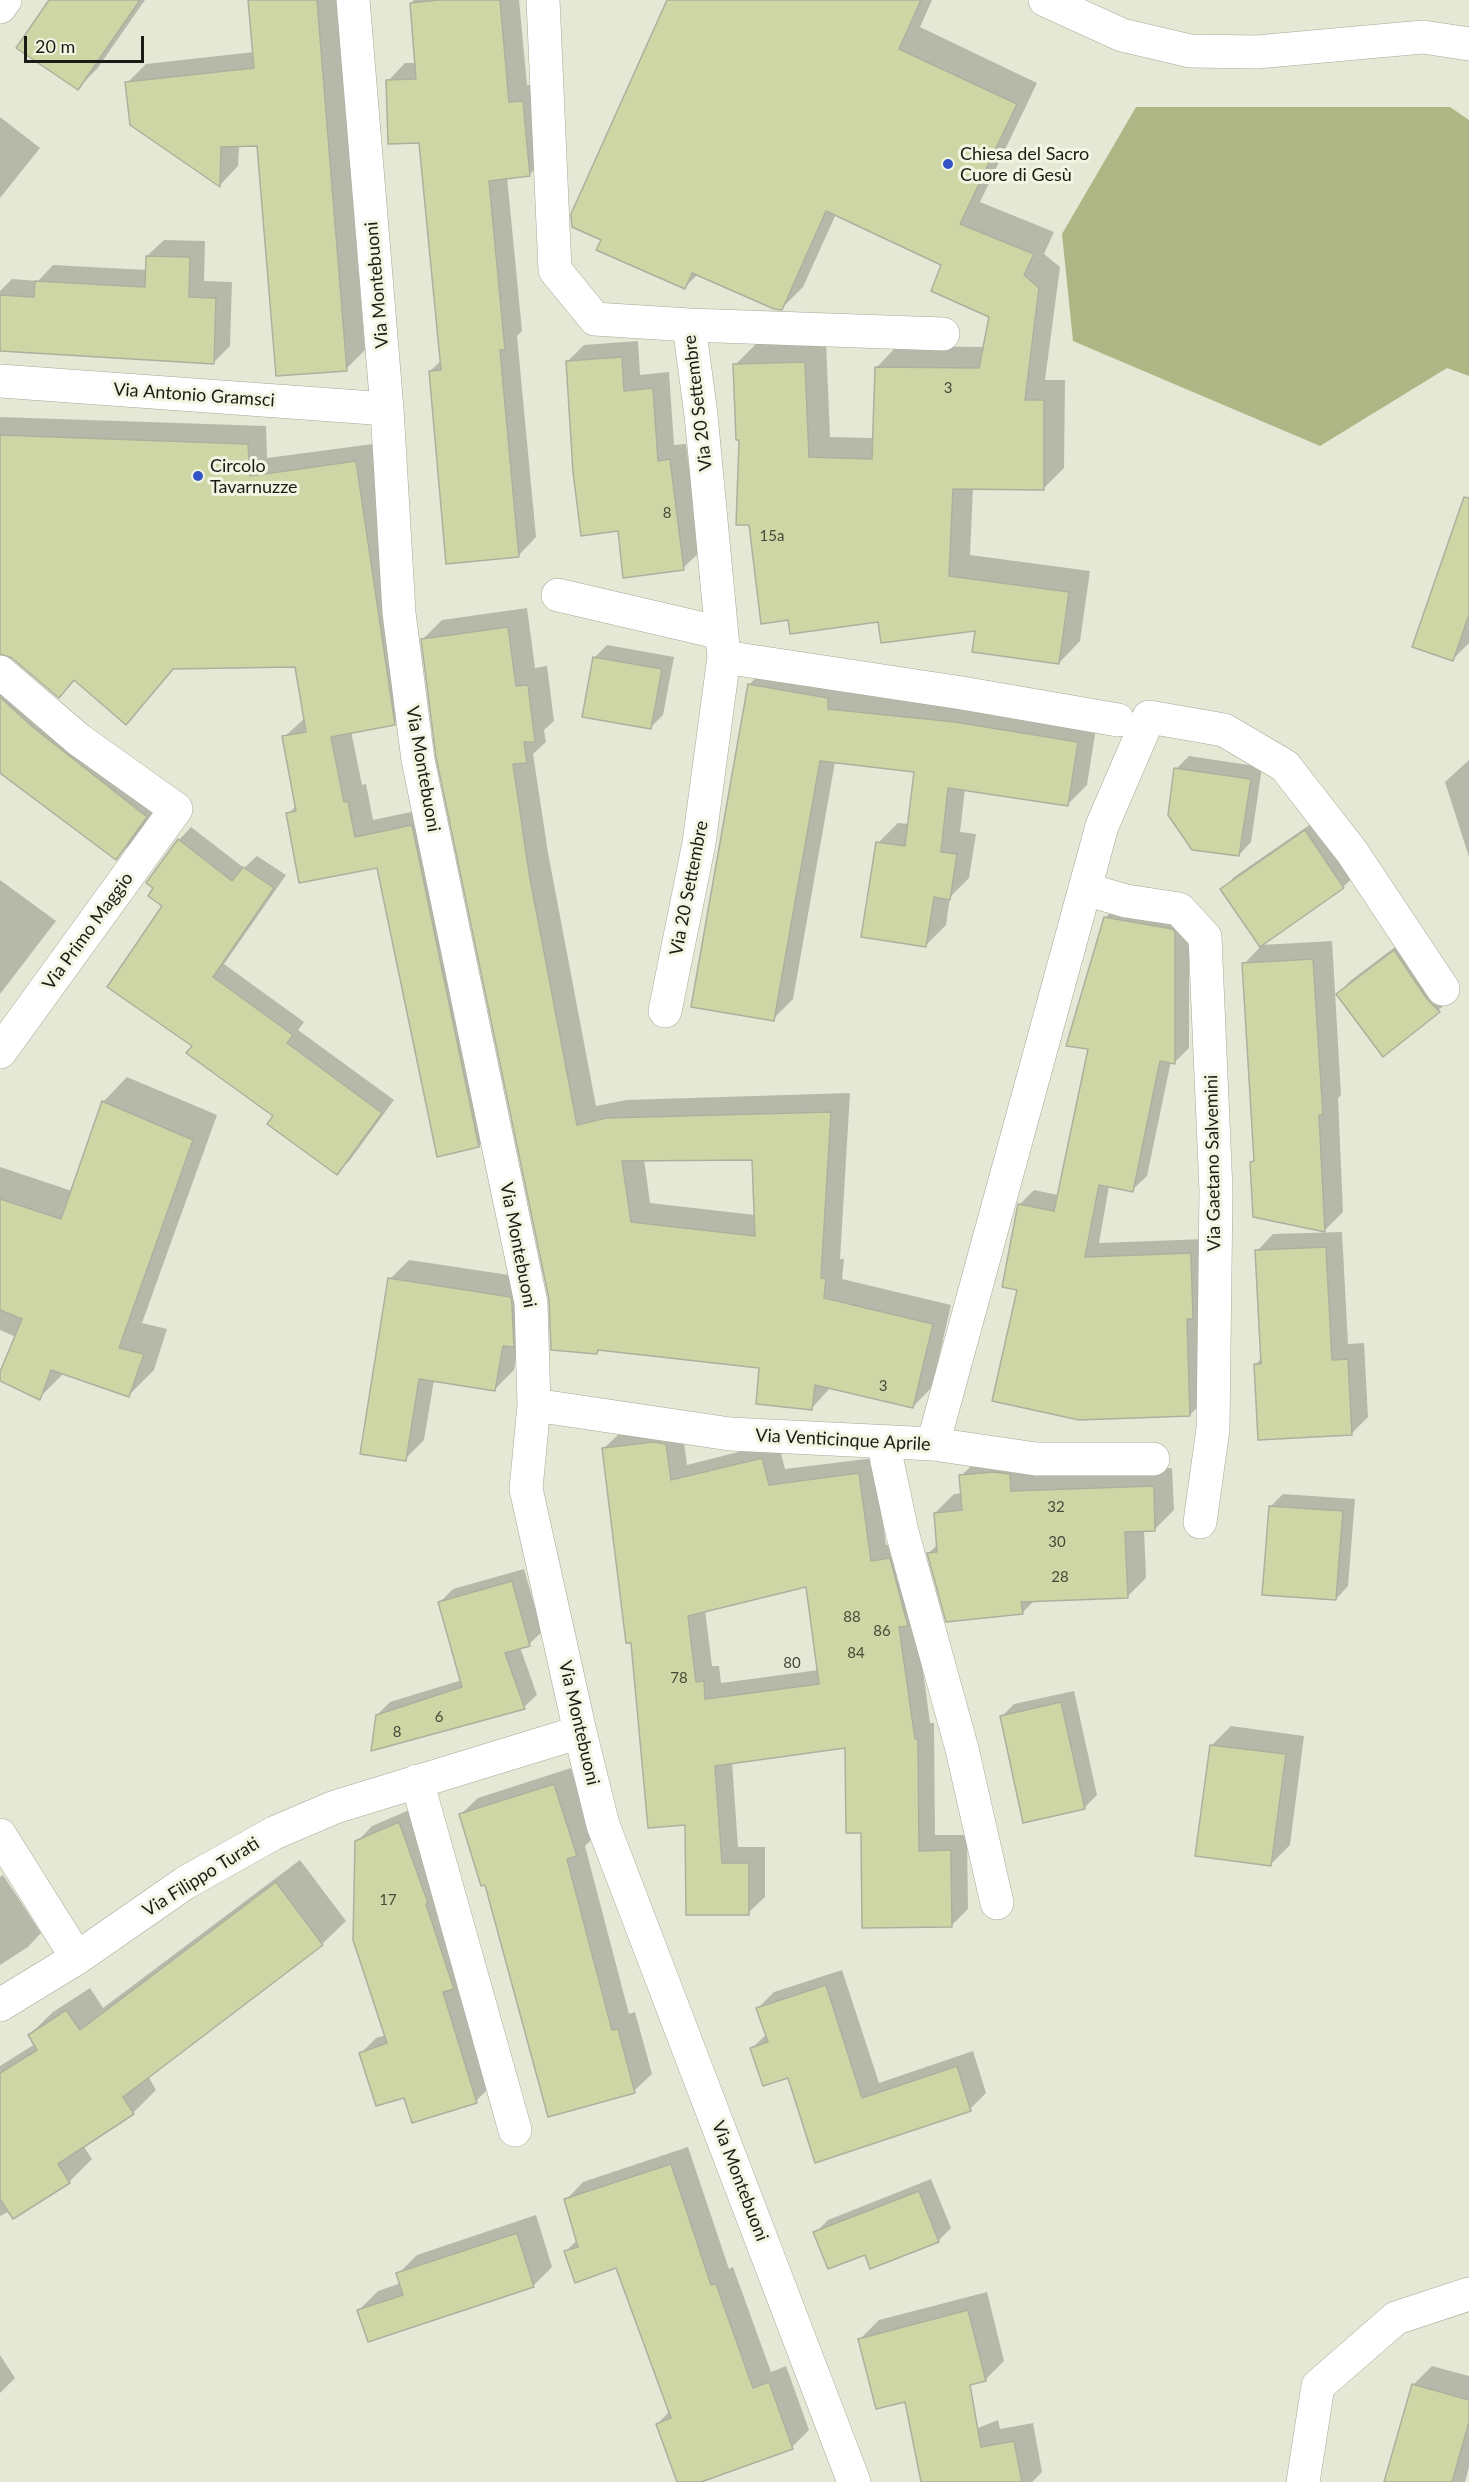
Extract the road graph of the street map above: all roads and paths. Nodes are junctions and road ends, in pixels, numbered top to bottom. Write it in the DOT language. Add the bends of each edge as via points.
graph roads {
  1 [pos="5,0"];
  2 [pos="353,0"];
  3 [pos="543,0"];
  4 [pos="1046,0"];
  5 [pos="0,7"];
  6 [pos="1469,44"];
  7 [pos="689,325"];
  8 [pos="943,334"];
  9 [pos="0,381"];
  10 [pos="387,409"];
  11 [pos="558,596"];
  12 [pos="723,645"];
  13 [pos="0,672"];
  14 [pos="1118,720"];
  15 [pos="1085,889"];
  16 [pos="1443,989"];
  17 [pos="665,1011"];
  18 [pos="0,1052"];
  19 [pos="534,1405"];
  20 [pos="883,1442"];
  21 [pos="933,1444"];
  22 [pos="1153,1459"];
  23 [pos="1200,1522"];
  24 [pos="580,1732"];
  25 [pos="417,1781"];
  26 [pos="0,1835"];
  27 [pos="997,1903"];
  28 [pos="77,1958"];
  29 [pos="0,2005"];
  30 [pos="515,2130"];
  31 [pos="1469,2294"];
  32 [pos="855,2482"];
  33 [pos="1303,2482"];
  1 -- 5 [label="street"];
  2 -- 10 [label="street, Via Montebuoni"];
  3 -- 7 [label="street, Via 20 Settembre" via="555,270 595,319"];
  4 -- 6 [label="street" via="1122,35 1190,51 1257,52 1423,37"];
  7 -- 8 [label="street"];
  7 -- 12 [label="street, Via 20 Settembre"];
  9 -- 10 [label="street, Via Antonio Gramsci"];
  10 -- 19 [label="street, Via Montebuoni" via="399,613 418,760 531,1303"];
  11 -- 12 [label="street"];
  12 -- 14 [label="street"];
  12 -- 17 [label="street, Via 20 Settembre" via="699,843"];
  13 -- 18 [label="street, Via Primo Maggio" via="78,740 176,809"];
  15 -- 16 [label="street" via="1102,826 1149,717 1224,730 1285,766 1352,852"];
  15 -- 21 [label="street"];
  15 -- 23 [label="street, Via Gaetano Salvemini" via="1179,909 1205,937 1215,1203 1213,1430"];
  19 -- 20 [label="street, Via Venticinque Aprile" via="730,1434"];
  19 -- 24 [label="street, Via Montebuoni" via="526,1489"];
  20 -- 21 [label="street, Via Venticinque Aprile"];
  20 -- 27 [label="street" via="902,1532 962,1749"];
  21 -- 22 [label="street, Via Venticinque Aprile" via="1036,1459"];
  24 -- 25 [label="street, Via Filippo Turati"];
  24 -- 32 [label="street, Via Montebuoni" via="603,1826"];
  25 -- 28 [label="street, Via Filippo Turati" via="335,1807 274,1833 185,1883"];
  25 -- 30 [label="street"];
  26 -- 28 [label="street"];
  28 -- 29 [label="street, Via Filippo Turati"];
  31 -- 33 [label="street" via="1396,2318 1318,2386"];
}
